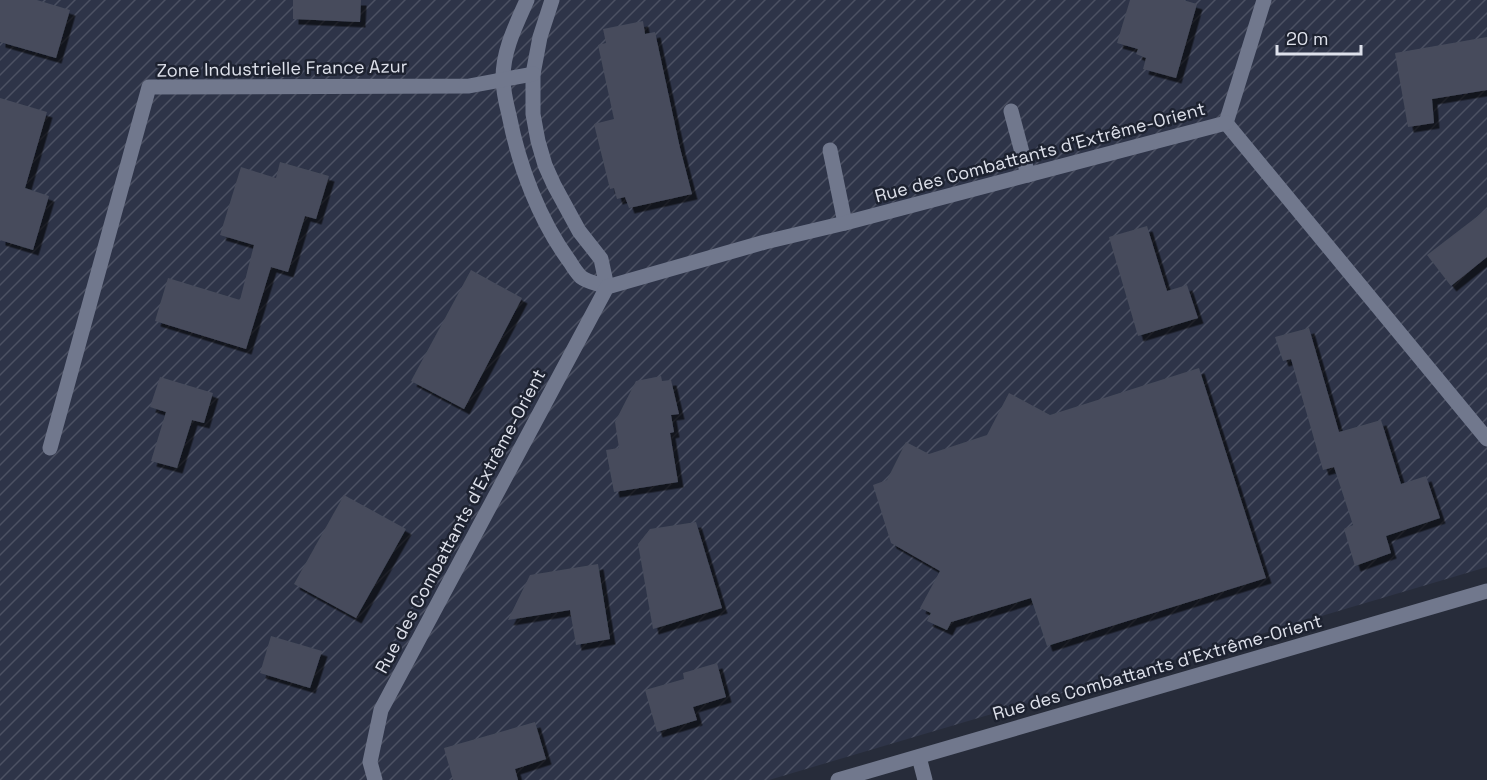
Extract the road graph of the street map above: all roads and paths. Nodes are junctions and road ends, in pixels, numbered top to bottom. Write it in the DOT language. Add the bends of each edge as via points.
graph roads {
  1 [pos="527,0"];
  2 [pos="552,0"];
  3 [pos="1264,0"];
  4 [pos="534,74"];
  5 [pos="503,80"];
  6 [pos="1011,111"];
  7 [pos="1226,123"];
  8 [pos="830,150"];
  9 [pos="1028,175"];
  10 [pos="845,223"];
  11 [pos="606,287"];
  12 [pos="1487,439"];
  13 [pos="50,448"];
  14 [pos="1487,591"];
  15 [pos="919,757"];
  16 [pos="375,780"];
  17 [pos="838,780"];
  18 [pos="925,780"];
  1 -- 5 [label="street" via="510,38"];
  2 -- 4 [label="street"];
  3 -- 7 [label="street"];
  4 -- 5 [label="street, Zone Industrielle France Azur"];
  4 -- 11 [label="street" via="533,114 545,165 579,231 601,259"];
  5 -- 11 [label="street" via="517,149 544,219 582,279"];
  5 -- 13 [label="street, Zone Industrielle France Azur" via="469,86 149,87"];
  6 -- 9 [label="street"];
  7 -- 9 [label="street, Rue des Combattants d'Extrême-Orient"];
  7 -- 12 [label="street, Rue des Combattants d'Extrême-Orient"];
  8 -- 10 [label="street"];
  9 -- 10 [label="street, Rue des Combattants d'Extrême-Orient"];
  10 -- 11 [label="street, Rue des Combattants d'Extrême-Orient"];
  11 -- 16 [label="street, Rue des Combattants d'Extrême-Orient" via="381,710 370,762"];
  14 -- 15 [label="street, Rue des Combattants d'Extrême-Orient"];
  15 -- 17 [label="street, Rue des Combattants d'Extrême-Orient"];
  15 -- 18 [label="street"];
}
